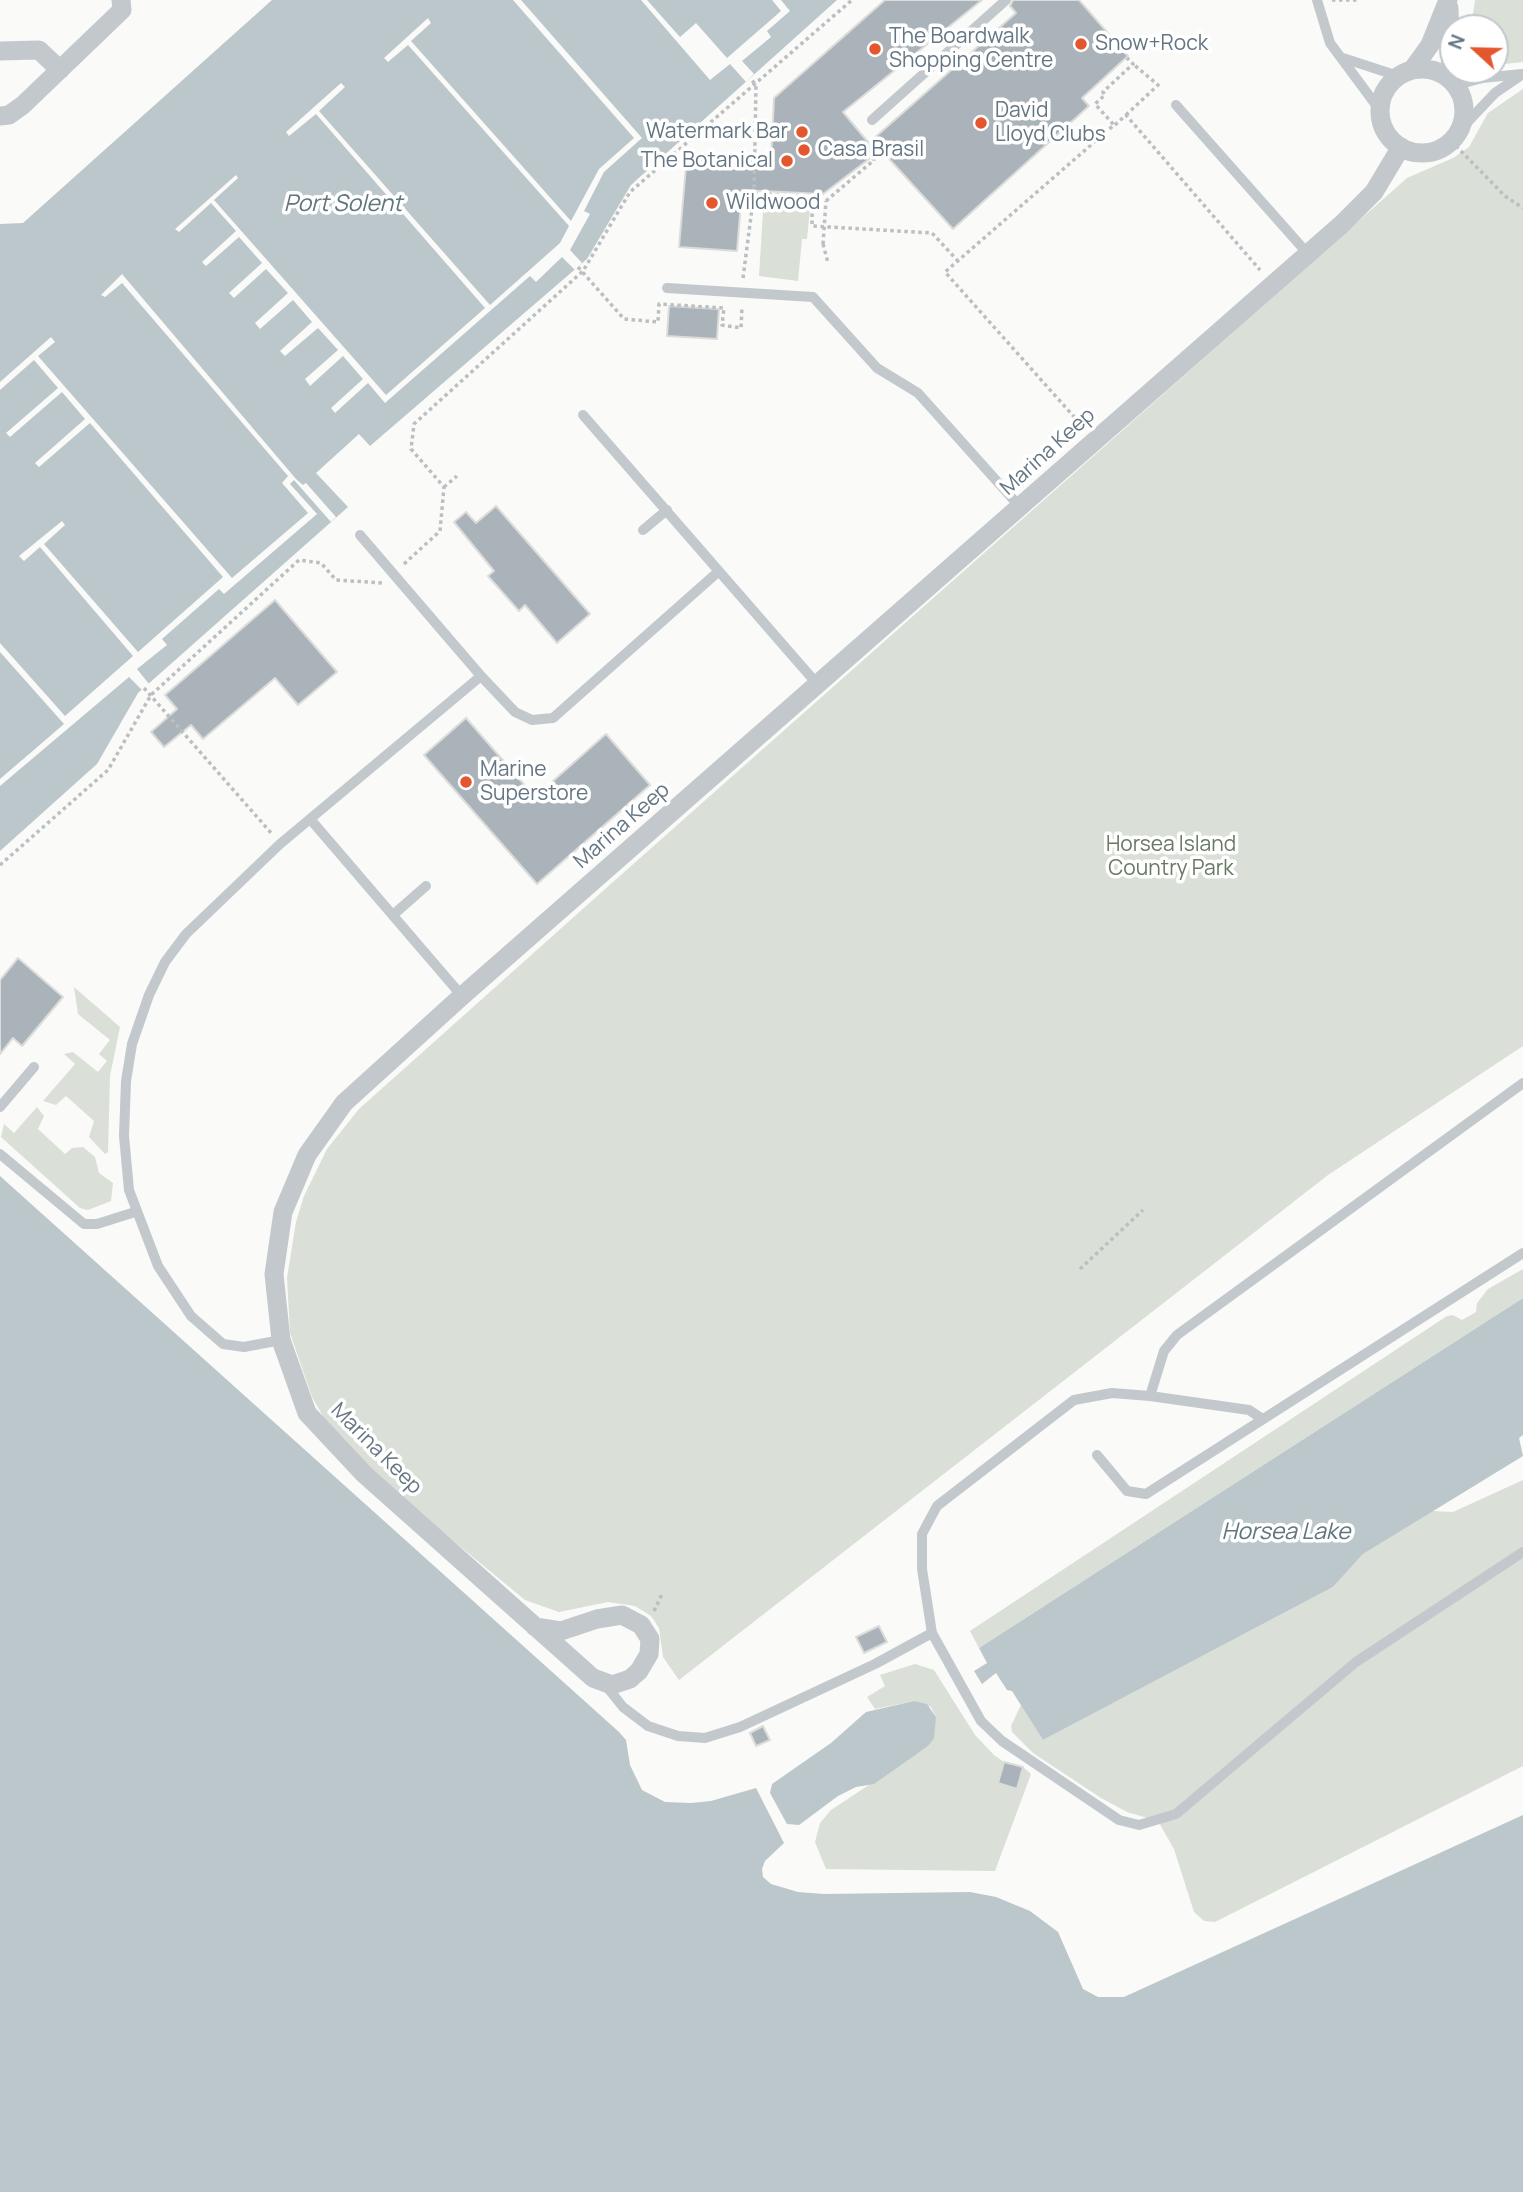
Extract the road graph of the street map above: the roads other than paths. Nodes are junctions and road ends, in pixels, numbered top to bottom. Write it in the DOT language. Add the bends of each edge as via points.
graph roads {
  1 [pos="121,0"];
  2 [pos="1006,0"];
  3 [pos="1317,0"];
  4 [pos="1448,0"];
  5 [pos="0,51"];
  6 [pos="1342,58"];
  7 [pos="60,70"];
  8 [pos="1405,73"];
  9 [pos="1439,73"];
  10 [pos="1509,75"];
  11 [pos="1455,84"];
  12 [pos="1508,84"];
  13 [pos="1509,84"];
  14 [pos="1176,104"];
  15 [pos="1379,109"];
  16 [pos="0,116"];
  17 [pos="872,120"];
  18 [pos="1455,136"];
  19 [pos="1401,147"];
  20 [pos="1308,254"];
  21 [pos="667,288"];
  22 [pos="583,415"];
  23 [pos="1020,507"];
  24 [pos="667,510"];
  25 [pos="643,530"];
  26 [pos="360,535"];
  27 [pos="719,571"];
  28 [pos="481,676"];
  29 [pos="818,685"];
  30 [pos="312,820"];
  31 [pos="426,886"];
  32 [pos="393,915"];
  33 [pos="462,996"];
  34 [pos="34,1067"];
  35 [pos="1523,1083"];
  36 [pos="0,1107"];
  37 [pos="0,1154"];
  38 [pos="135,1212"];
  39 [pos="1523,1253"];
  40 [pos="281,1340"];
  41 [pos="1150,1396"];
  42 [pos="1261,1418"];
  43 [pos="1097,1455"];
  44 [pos="1523,1552"];
  45 [pos="535,1626"];
  46 [pos="932,1633"];
  47 [pos="604,1684"];
  1 -- 7 [label="street" via="122,10"];
  2 -- 17 [label="lane"];
  3 -- 6 [label="lane" via="1330,43"];
  4 -- 8 [label="street" via="1430,45"];
  5 -- 7 [label="street" via="39,50"];
  6 -- 8 [label="lane"];
  6 -- 15 [label="lane"];
  7 -- 16 [label="street" via="17,110"];
  8 -- 9 [label="street"];
  8 -- 15 [label="street" via="1384,92"];
  10 -- 13 [label="lane" via="1523,74"];
  11 -- 18 [label="street" via="1464,110"];
  12 -- 18 [label="lane"];
  14 -- 20 [label="lane"];
  15 -- 19 [label="street" via="1383,129"];
  18 -- 19 [label="street" via="1440,150 1429,153"];
  19 -- 20 [label="street, Marina Keep" via="1374,192"];
  20 -- 23 [label="street, Marina Keep"];
  21 -- 23 [label="lane" via="814,298 877,368 918,393"];
  22 -- 24 [label="lane"];
  23 -- 29 [label="street, Marina Keep"];
  24 -- 25 [label="lane"];
  24 -- 27 [label="lane"];
  26 -- 28 [label="lane"];
  27 -- 28 [label="lane" via="552,718 531,720 515,712"];
  27 -- 29 [label="lane"];
  28 -- 30 [label="lane"];
  29 -- 33 [label="street, Marina Keep"];
  30 -- 32 [label="lane"];
  30 -- 38 [label="lane" via="280,844 186,934 149,995 132,1044 124,1110 125,1170"];
  31 -- 32 [label="lane"];
  32 -- 33 [label="lane"];
  33 -- 40 [label="street, Marina Keep" via="344,1103 307,1155 283,1212 274,1274"];
  34 -- 36 [label="lane"];
  35 -- 41 [label="lane" via="1177,1335 1164,1350"];
  37 -- 38 [label="lane" via="84,1224"];
  38 -- 40 [label="lane" via="158,1266 199,1323 223,1344 244,1348"];
  39 -- 42 [label="lane"];
  40 -- 45 [label="street, Marina Keep" via="307,1413 363,1474"];
  41 -- 42 [label="lane" via="1249,1410"];
  41 -- 46 [label="lane" via="1112,1393 1074,1400 937,1506 922,1534 922,1569"];
  42 -- 43 [label="lane" via="1146,1494 1127,1491"];
  44 -- 46 [label="lane" via="1356,1662 1176,1814 1139,1825 1119,1819 1002,1741 981,1721"];
  45 -- 47 [label="street, Marina Keep"];
  45 -- 47 [label="street" via="561,1631 613,1615 640,1625 650,1639 649,1654 639,1671 612,1685"];
  46 -- 47 [label="lane" via="740,1727 705,1738 678,1736 648,1726 623,1707"];
}
